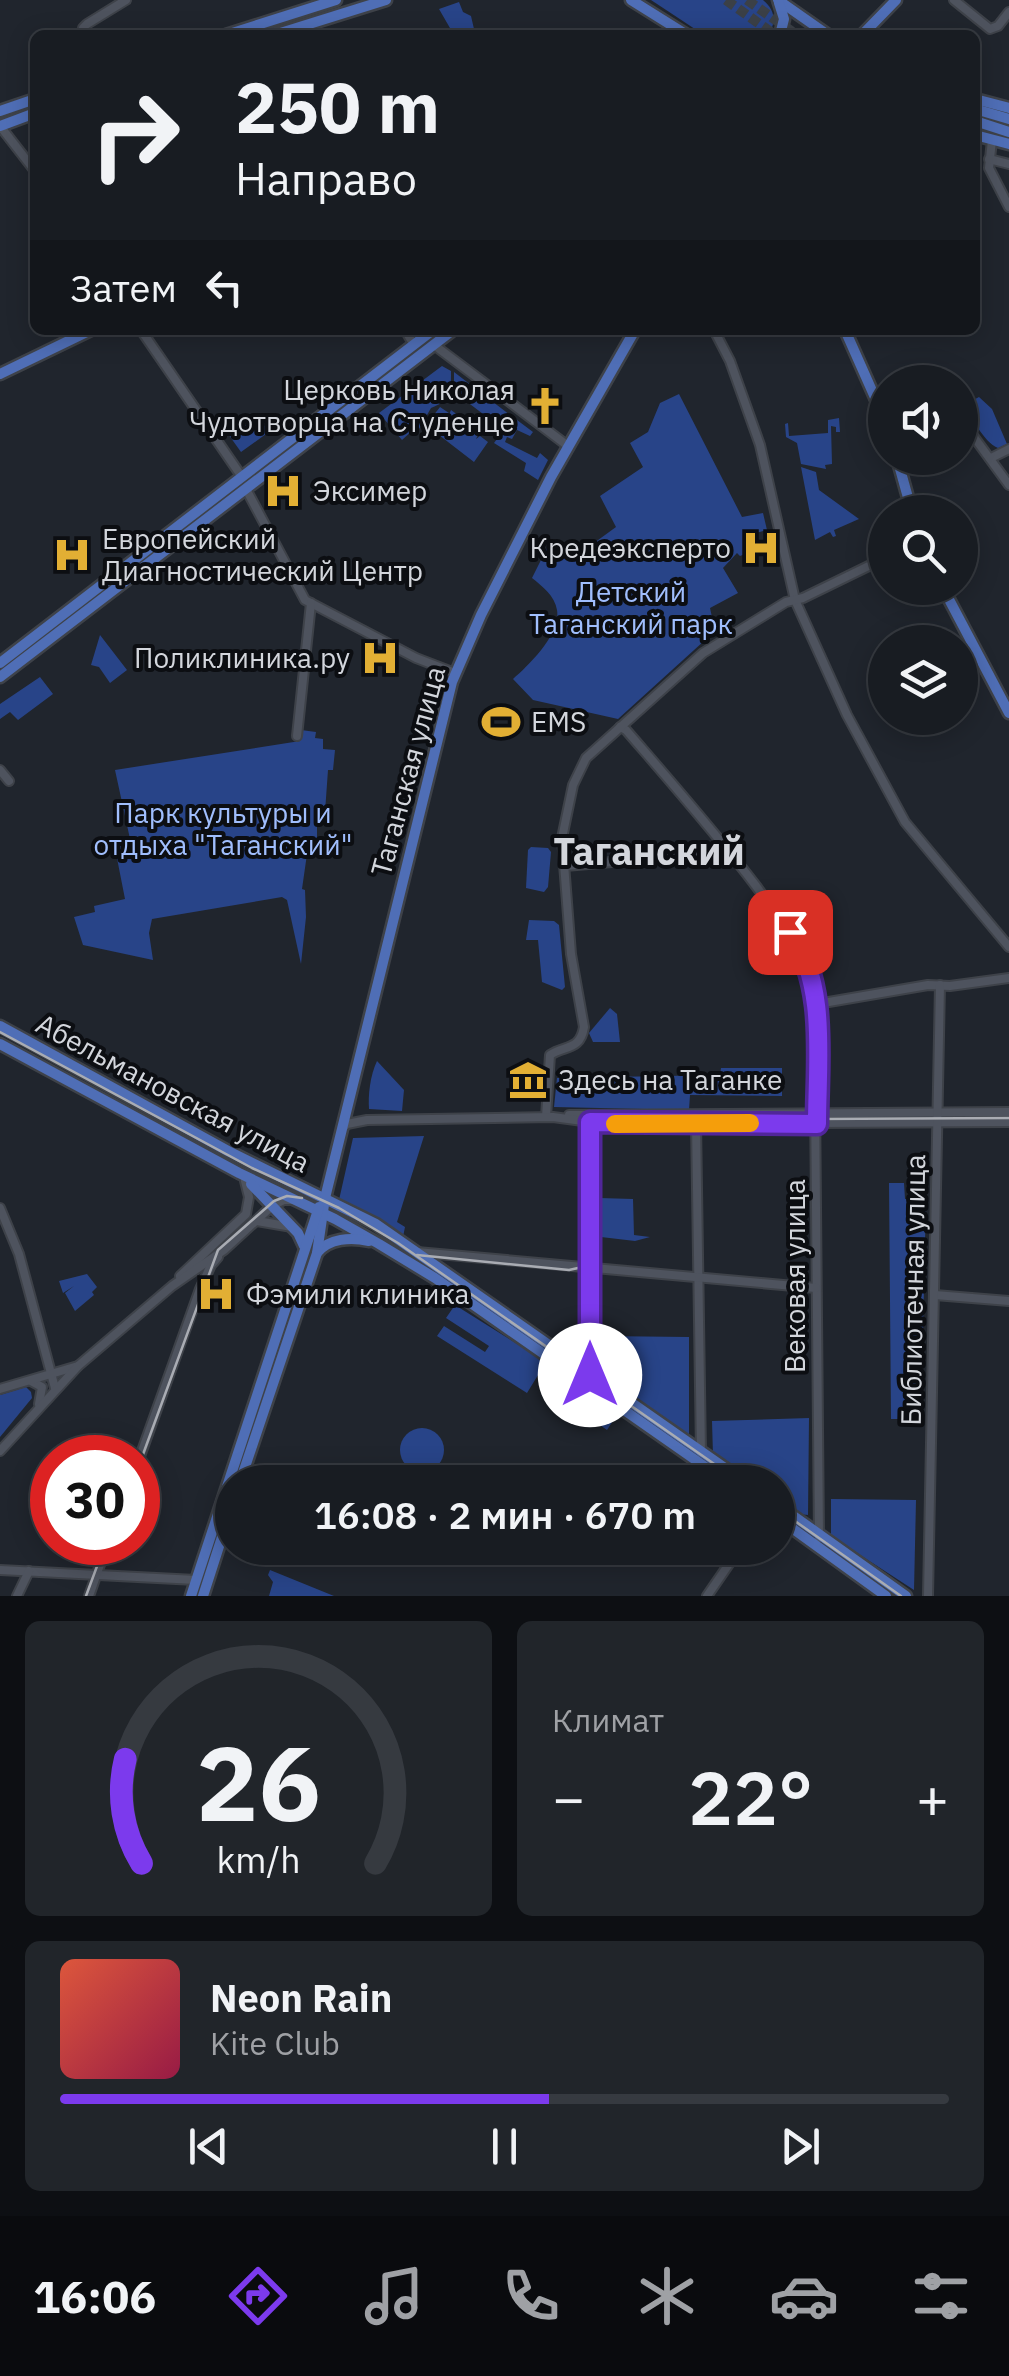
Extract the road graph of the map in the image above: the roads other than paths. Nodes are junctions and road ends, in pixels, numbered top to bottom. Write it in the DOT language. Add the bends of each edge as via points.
graph roads {
  1 [pos="126,0"];
  2 [pos="336,0"];
  3 [pos="386,0"];
  4 [pos="631,0"];
  5 [pos="778,0"];
  6 [pos="896,0"];
  7 [pos="954,0"];
  8 [pos="1009,12"];
  9 [pos="659,19"];
  10 [pos="83,30"];
  11 [pos="242,30"];
  12 [pos="290,30"];
  13 [pos="669,30"];
  14 [pos="678,30"];
  15 [pos="781,30"];
  16 [pos="813,30"];
  17 [pos="867,30"];
  18 [pos="980,100"];
  19 [pos="30,101"];
  20 [pos="1006,108"];
  21 [pos="980,110"];
  22 [pos="0,111"];
  23 [pos="30,115"];
  24 [pos="20,118"];
  25 [pos="1009,119"];
  26 [pos="980,123"];
  27 [pos="0,126"];
  28 [pos="1009,132"];
  29 [pos="980,137"];
  30 [pos="993,140"];
  31 [pos="15,141"];
  32 [pos="1009,142"];
  33 [pos="989,159"];
  34 [pos="30,164"];
  35 [pos="1009,164"];
  36 [pos="1009,207"];
  37 [pos="81,335"];
  38 [pos="144,335"];
  39 [pos="407,335"];
  40 [pos="427,335"];
  41 [pos="447,335"];
  42 [pos="633,335"];
  43 [pos="716,335"];
  44 [pos="847,335"];
  45 [pos="414,345"];
  46 [pos="434,345"];
  47 [pos="0,374"];
  48 [pos="868,377"];
  49 [pos="978,442"];
  50 [pos="568,446"];
  51 [pos="1009,448"];
  52 [pos="990,458"];
  53 [pos="244,483"];
  54 [pos="1009,485"];
  55 [pos="868,566"];
  56 [pos="795,600"];
  57 [pos="310,603"];
  58 [pos="952,605"];
  59 [pos="0,663"];
  60 [pos="455,673"];
  61 [pos="0,677"];
  62 [pos="1009,714"];
  63 [pos="620,728"];
  64 [pos="297,736"];
  65 [pos="0,770"];
  66 [pos="9,781"];
  67 [pos="730,852"];
  68 [pos="565,866"];
  69 [pos="1009,947"];
  70 [pos="1009,978"];
  71 [pos="940,985"];
  72 [pos="816,1004"];
  73 [pos="0,1026"];
  74 [pos="0,1044"];
  75 [pos="37,1047"];
  76 [pos="30,1059"];
  77 [pos="939,1111"];
  78 [pos="696,1112"];
  79 [pos="817,1112"];
  80 [pos="1009,1112"];
  81 [pos="163,1116"];
  82 [pos="549,1117"];
  83 [pos="590,1122"];
  84 [pos="1009,1122"];
  85 [pos="696,1123"];
  86 [pos="939,1123"];
  87 [pos="817,1124"];
  88 [pos="156,1129"];
  89 [pos="342,1129"];
  90 [pos="239,1173"];
  91 [pos="325,1198"];
  92 [pos="293,1200"];
  93 [pos="272,1206"];
  94 [pos="0,1208"];
  95 [pos="321,1212"];
  96 [pos="257,1221"];
  97 [pos="292,1227"];
  98 [pos="379,1244"];
  99 [pos="304,1249"];
  100 [pos="414,1251"];
  101 [pos="316,1253"];
  102 [pos="202,1265"];
  103 [pos="590,1268"];
  104 [pos="188,1274"];
  105 [pos="700,1278"];
  106 [pos="172,1286"];
  107 [pos="200,1286"];
  108 [pos="816,1288"];
  109 [pos="935,1294"];
  110 [pos="1009,1301"];
  111 [pos="78,1366"];
  112 [pos="50,1374"];
  113 [pos="28,1380"];
  114 [pos="588,1380"];
  115 [pos="55,1388"];
  116 [pos="0,1389"];
  117 [pos="37,1408"];
  118 [pos="148,1435"];
  119 [pos="0,1452"];
  120 [pos="699,1457"];
  121 [pos="246,1465"];
  122 [pos="708,1465"];
  123 [pos="713,1465"];
  124 [pos="795,1523"];
  125 [pos="818,1541"];
  126 [pos="215,1557"];
  127 [pos="100,1565"];
  128 [pos="728,1565"];
  129 [pos="0,1570"];
  130 [pos="29,1571"];
  131 [pos="96,1575"];
  132 [pos="196,1580"];
  133 [pos="17,1596"];
  134 [pos="89,1596"];
  135 [pos="191,1596"];
  136 [pos="202,1596"];
  137 [pos="706,1596"];
  138 [pos="886,1596"];
  139 [pos="906,1596"];
  140 [pos="928,1596"];
  1 -- 10 [label="street"];
  2 -- 11 [label="main road"];
  3 -- 12 [label="main road"];
  4 -- 9 [label="main road"];
  5 -- 15 [label="main road"];
  5 -- 16 [label="main road"];
  6 -- 17 [label="main road"];
  7 -- 8 [label="street" via="990,28"];
  9 -- 13 [label="main road"];
  9 -- 14 [label="main road"];
  18 -- 20 [label="main road"];
  19 -- 22 [label="main road"];
  21 -- 25 [label="main road"];
  23 -- 24 [label="main road"];
  24 -- 27 [label="main road"];
  24 -- 31 [label="street"];
  26 -- 28 [label="main road"];
  27 -- 31 [label="street"];
  29 -- 30 [label="main road"];
  30 -- 32 [label="main road"];
  30 -- 33 [label="street"];
  31 -- 34 [label="street"];
  33 -- 35 [label="street"];
  33 -- 36 [label="street"];
  37 -- 47 [label="main road"];
  38 -- 53 [label="street"];
  39 -- 45 [label="street"];
  40 -- 45 [label="main road"];
  41 -- 46 [label="main road"];
  42 -- 50 [label="main road, Таганская улица"];
  43 -- 56 [label="street" via="760,445"];
  44 -- 48 [label="main road"];
  45 -- 53 [label="main road"];
  46 -- 50 [label="street"];
  46 -- 53 [label="main road"];
  49 -- 52 [label="street"];
  50 -- 60 [label="main road, Таганская улица"];
  51 -- 52 [label="street"];
  52 -- 54 [label="street"];
  53 -- 57 [label="street"];
  53 -- 59 [label="main road"];
  53 -- 61 [label="main road"];
  55 -- 56 [label="street"];
  56 -- 63 [label="street" via="703,653"];
  56 -- 69 [label="street" via="892,802"];
  57 -- 60 [label="street"];
  57 -- 64 [label="street"];
  58 -- 62 [label="main road"];
  60 -- 89 [label="main road, Таганская улица"];
  63 -- 67 [label="street, Вековая улица"];
  63 -- 68 [label="street" via="586,758 573,785 562,838"];
  65 -- 66 [label="street"];
  67 -- 68 [label="street"];
  67 -- 72 [label="street, Вековая улица" via="799,944"];
  68 -- 82 [label="street" via="584,1027 571,1049 550,1055"];
  70 -- 71 [label="street"];
  71 -- 72 [label="street"];
  71 -- 77 [label="street, Библиотечная улица"];
  72 -- 79 [label="street, Вековая улица"];
  73 -- 75 [label="main road, Абельмановская улица"];
  74 -- 76 [label="main road, Абельмановская улица"];
  75 -- 76 [label="street" via="28,1050"];
  75 -- 81 [label="main road, Абельмановская улица"];
  76 -- 88 [label="main road, Абельмановская улица"];
  77 -- 79 [label="street"];
  77 -- 80 [label="street"];
  77 -- 86 [label="street, Библиотечная улица"];
  78 -- 79 [label="street"];
  78 -- 82 [label="street"];
  78 -- 85 [label="street"];
  79 -- 87 [label="street, Вековая улица"];
  81 -- 88 [label="street"];
  81 -- 91 [label="main road, Абельмановская улица"];
  82 -- 83 [label="street"];
  82 -- 89 [label="street" via="367,1120"];
  83 -- 85 [label="street"];
  83 -- 103 [label="street"];
  84 -- 86 [label="street"];
  85 -- 87 [label="street"];
  85 -- 105 [label="street"];
  86 -- 87 [label="street"];
  86 -- 109 [label="street, Библиотечная улица"];
  87 -- 108 [label="street, Вековая улица"];
  88 -- 90 [label="main road, Абельмановская улица"];
  89 -- 91 [label="main road, Таганская улица"];
  90 -- 92 [label="main road, Абельмановская улица"];
  90 -- 93 [label="main road"];
  90 -- 102 [label="street" via="249,1191 248,1210 210,1246"];
  91 -- 95 [label="main road, Таганская улица"];
  91 -- 100 [label="main road, Абельмановская улица"];
  92 -- 93 [label="street"];
  92 -- 95 [label="main road, Абельмановская улица"];
  93 -- 96 [label="street"];
  93 -- 97 [label="main road"];
  94 -- 112 [label="street" via="22,1261"];
  95 -- 98 [label="main road, Абельмановская улица"];
  95 -- 99 [label="main road"];
  95 -- 101 [label="main road"];
  96 -- 97 [label="street"];
  96 -- 102 [label="street"];
  97 -- 99 [label="main road"];
  98 -- 101 [label="main road" via="342,1240"];
  98 -- 114 [label="main road, Абельмановская улица"];
  99 -- 132 [label="main road"];
  100 -- 103 [label="street"];
  100 -- 114 [label="main road, Абельмановская улица"];
  101 -- 121 [label="main road"];
  102 -- 104 [label="street"];
  102 -- 106 [label="street"];
  102 -- 107 [label="street"];
  103 -- 105 [label="street"];
  103 -- 114 [label="street"];
  104 -- 106 [label="street"];
  104 -- 107 [label="street" via="199,1277"];
  105 -- 108 [label="street"];
  105 -- 120 [label="street"];
  106 -- 111 [label="street"];
  107 -- 118 [label="street"];
  108 -- 125 [label="street, Вековая улица"];
  109 -- 110 [label="street"];
  109 -- 140 [label="street, Библиотечная улица"];
  111 -- 112 [label="street"];
  111 -- 115 [label="street"];
  112 -- 113 [label="street"];
  112 -- 115 [label="street"];
  113 -- 116 [label="street"];
  113 -- 117 [label="street" via="42,1387"];
  114 -- 120 [label="main road"];
  115 -- 117 [label="street"];
  117 -- 119 [label="street"];
  120 -- 122 [label="main road"];
  120 -- 123 [label="main road"];
  124 -- 125 [label="main road"];
  125 -- 138 [label="main road"];
  125 -- 139 [label="main road"];
  126 -- 136 [label="main road"];
  127 -- 131 [label="street"];
  128 -- 137 [label="street"];
  129 -- 130 [label="street"];
  130 -- 131 [label="street"];
  130 -- 133 [label="street"];
  131 -- 132 [label="street"];
  131 -- 134 [label="street"];
  132 -- 135 [label="main road"];
}
